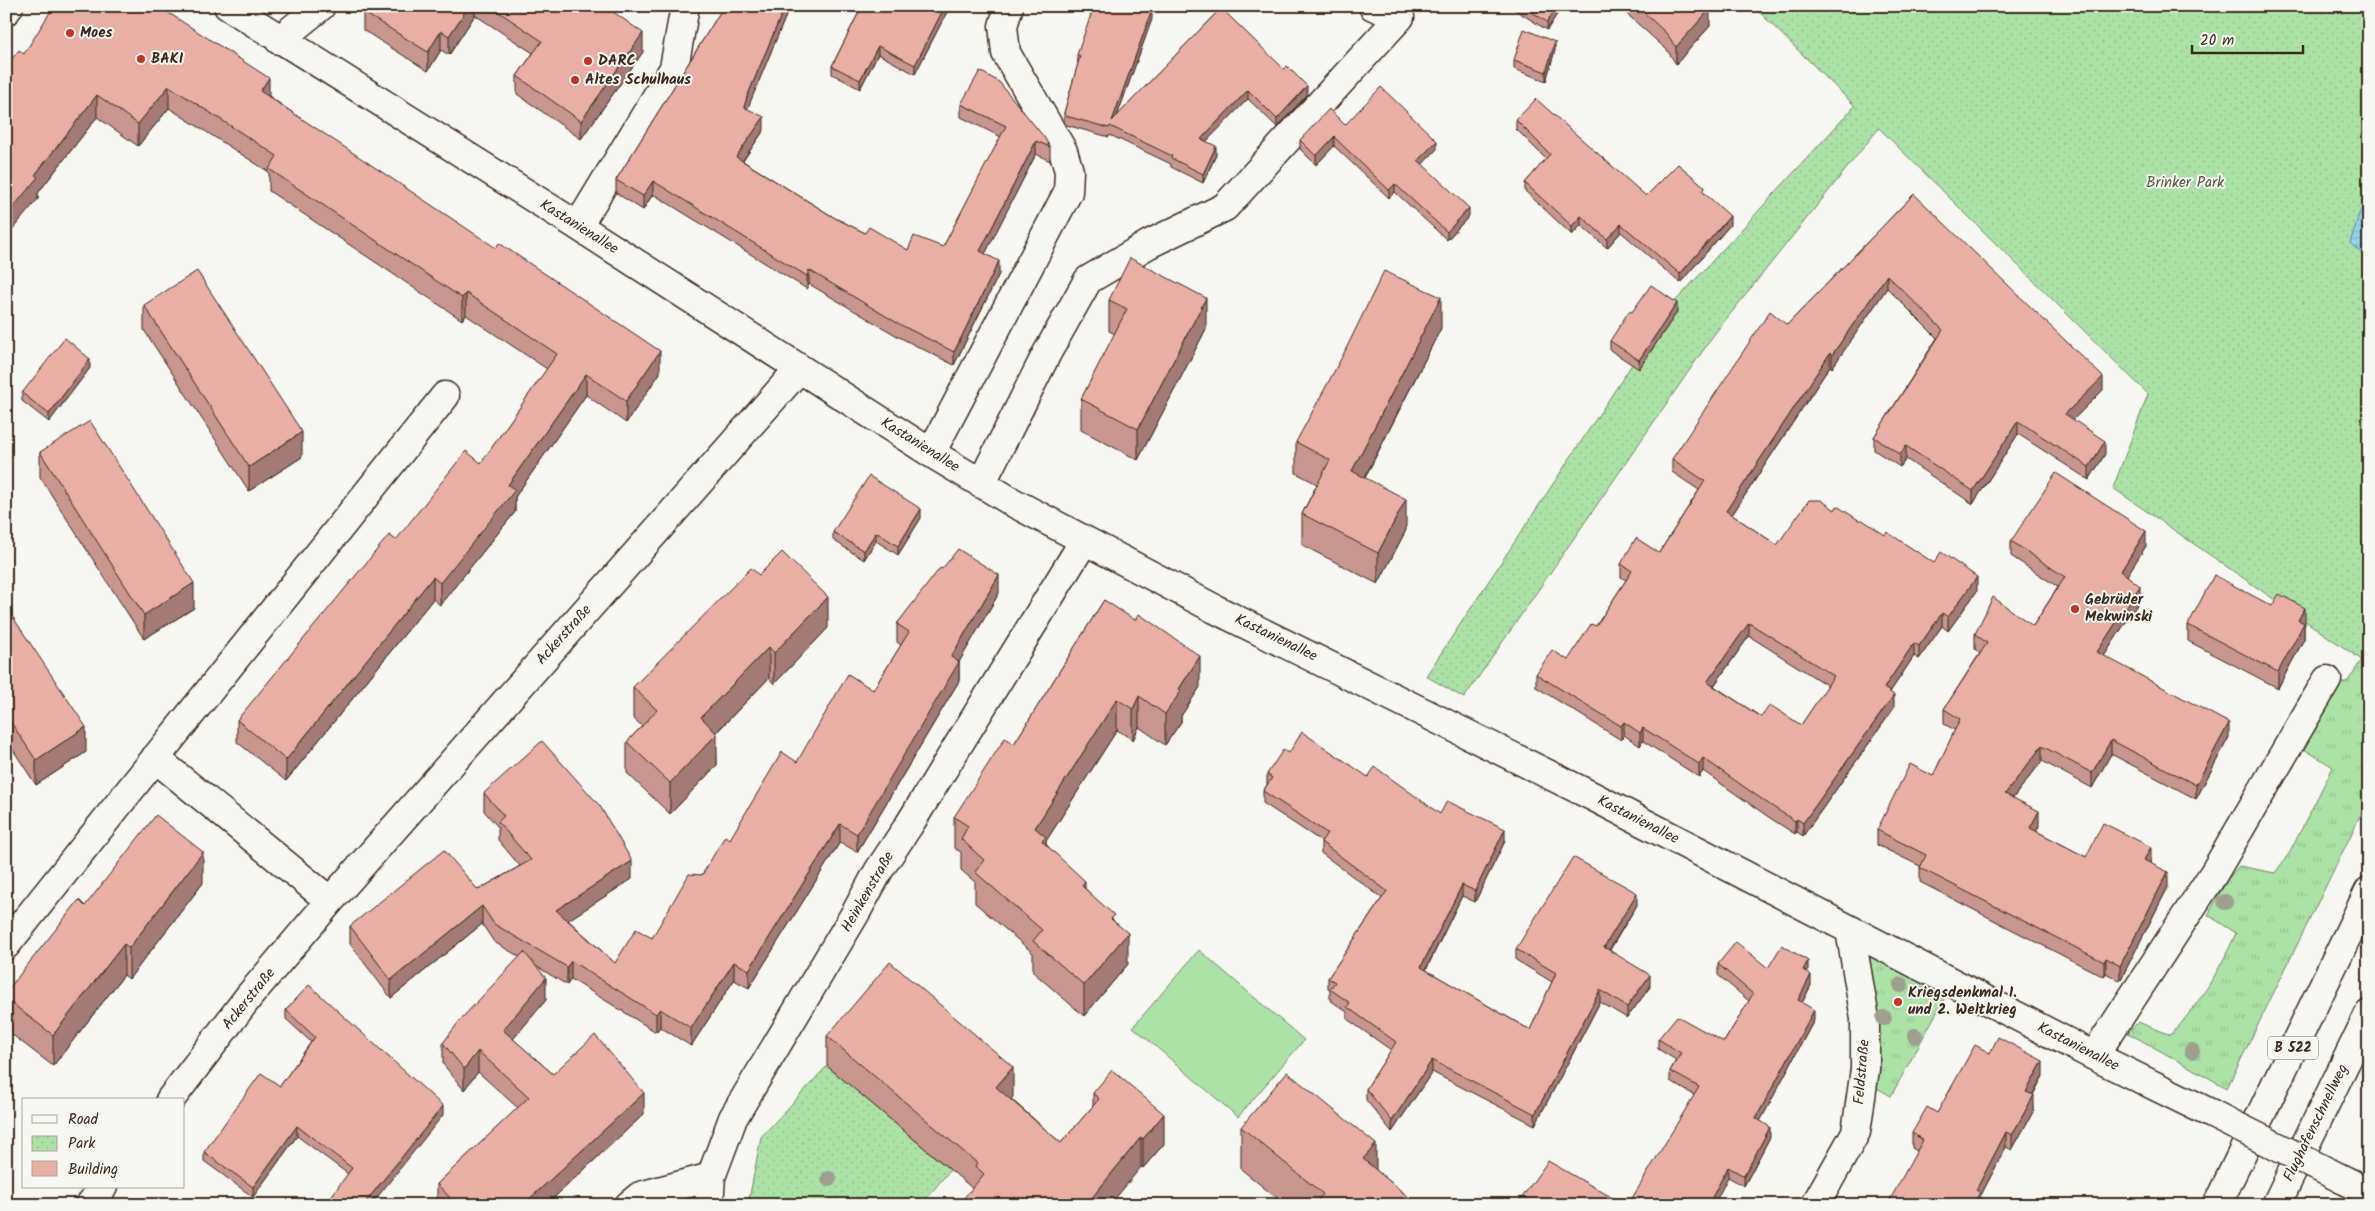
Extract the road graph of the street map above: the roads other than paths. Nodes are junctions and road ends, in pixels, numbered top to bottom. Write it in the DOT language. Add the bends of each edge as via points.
graph roads {
  1 [pos="9,6"];
  2 [pos="228,6"];
  3 [pos="321,6"];
  4 [pos="685,6"];
  5 [pos="1009,6"];
  6 [pos="1373,6"];
  7 [pos="6,10"];
  8 [pos="279,40"];
  9 [pos="578,226"];
  10 [pos="799,369"];
  11 [pos="445,396"];
  12 [pos="931,453"];
  13 [pos="981,484"];
  14 [pos="1084,541"];
  15 [pos="2327,680"];
  16 [pos="155,758"];
  17 [pos="2369,892"];
  18 [pos="330,901"];
  19 [pos="1850,930"];
  20 [pos="6,945"];
  21 [pos="2369,1014"];
  22 [pos="2094,1056"];
  23 [pos="172,1098"];
  24 [pos="711,1177"];
  25 [pos="102,1188"];
  26 [pos="2369,1192"];
  27 [pos="90,1205"];
  28 [pos="629,1205"];
  29 [pos="709,1205"];
  30 [pos="1815,1205"];
  31 [pos="2217,1205"];
  32 [pos="2276,1205"];
  1 -- 7 [label="main road"];
  2 -- 8 [label="main road, Kastanienallee"];
  3 -- 8 [label="main road"];
  4 -- 9 [label="main road" via="674,68"];
  5 -- 12 [label="main road" via="1003,26 1006,53 1063,151 1069,171 1068,192"];
  6 -- 13 [label="main road" via="1400,17 1225,207 1150,244 1088,280"];
  8 -- 9 [label="main road, Kastanienallee"];
  9 -- 10 [label="main road, Kastanienallee"];
  10 -- 12 [label="main road, Kastanienallee"];
  10 -- 18 [label="main road, Ackerstraße"];
  11 -- 16 [label="main road"];
  12 -- 13 [label="main road, Kastanienallee"];
  13 -- 14 [label="main road, Kastanienallee"];
  14 -- 19 [label="main road, Kastanienallee" via="1594,797"];
  14 -- 24 [label="main road, Heinkenstraße" via="879,870 733,1118"];
  15 -- 22 [label="main road" via="2214,873"];
  16 -- 18 [label="main road"];
  16 -- 20 [label="main road"];
  17 -- 31 [label="main road, B 522"];
  18 -- 23 [label="main road, Ackerstraße" via="250,996"];
  19 -- 22 [label="main road, Kastanienallee"];
  19 -- 30 [label="main road, Feldstraße" via="1866,1019 1865,1069 1856,1132"];
  21 -- 32 [label="main road, Flughafenschnellweg"];
  22 -- 26 [label="main road, Kastanienallee, bridge"];
  24 -- 28 [label="main road" via="640,1196"];
  24 -- 29 [label="main road, Heinkenstraße"];
  25 -- 27 [label="main road"];
}
